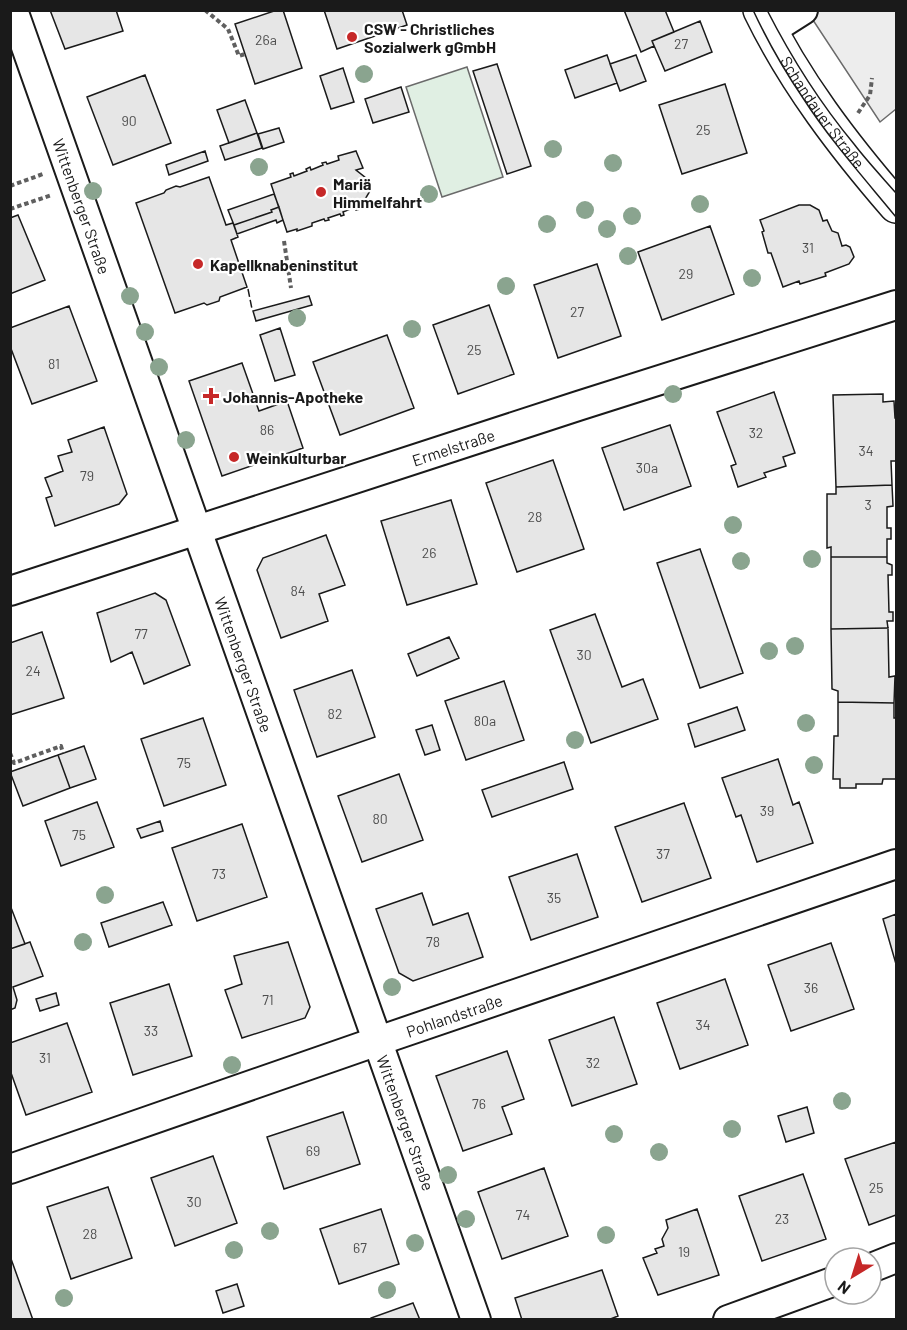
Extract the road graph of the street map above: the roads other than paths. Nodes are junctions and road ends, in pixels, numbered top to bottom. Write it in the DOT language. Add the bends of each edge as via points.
graph roads {
  1 [pos="13,10"];
  2 [pos="803,10"];
  3 [pos="765,21"];
  4 [pos="897,206"];
  5 [pos="897,305"];
  6 [pos="197,529"];
  7 [pos="10,591"];
  8 [pos="897,864"];
  9 [pos="378,1041"];
  10 [pos="10,1169"];
  11 [pos="823,1285"];
  12 [pos="476,1320"];
  13 [pos="728,1320"];
  1 -- 6 [label="street, Wittenberger Straße"];
  2 -- 3 [label="street"];
  3 -- 4 [label="main road, Schandauer Straße" via="809,95"];
  5 -- 6 [label="street, Ermelstraße"];
  6 -- 7 [label="street, Ermelstraße"];
  6 -- 9 [label="street, Wittenberger Straße"];
  8 -- 9 [label="street, Pohlandstraße"];
  9 -- 10 [label="street, Pohlandstraße"];
  9 -- 12 [label="street, Wittenberger Straße"];
  11 -- 13 [label="street"];
}
